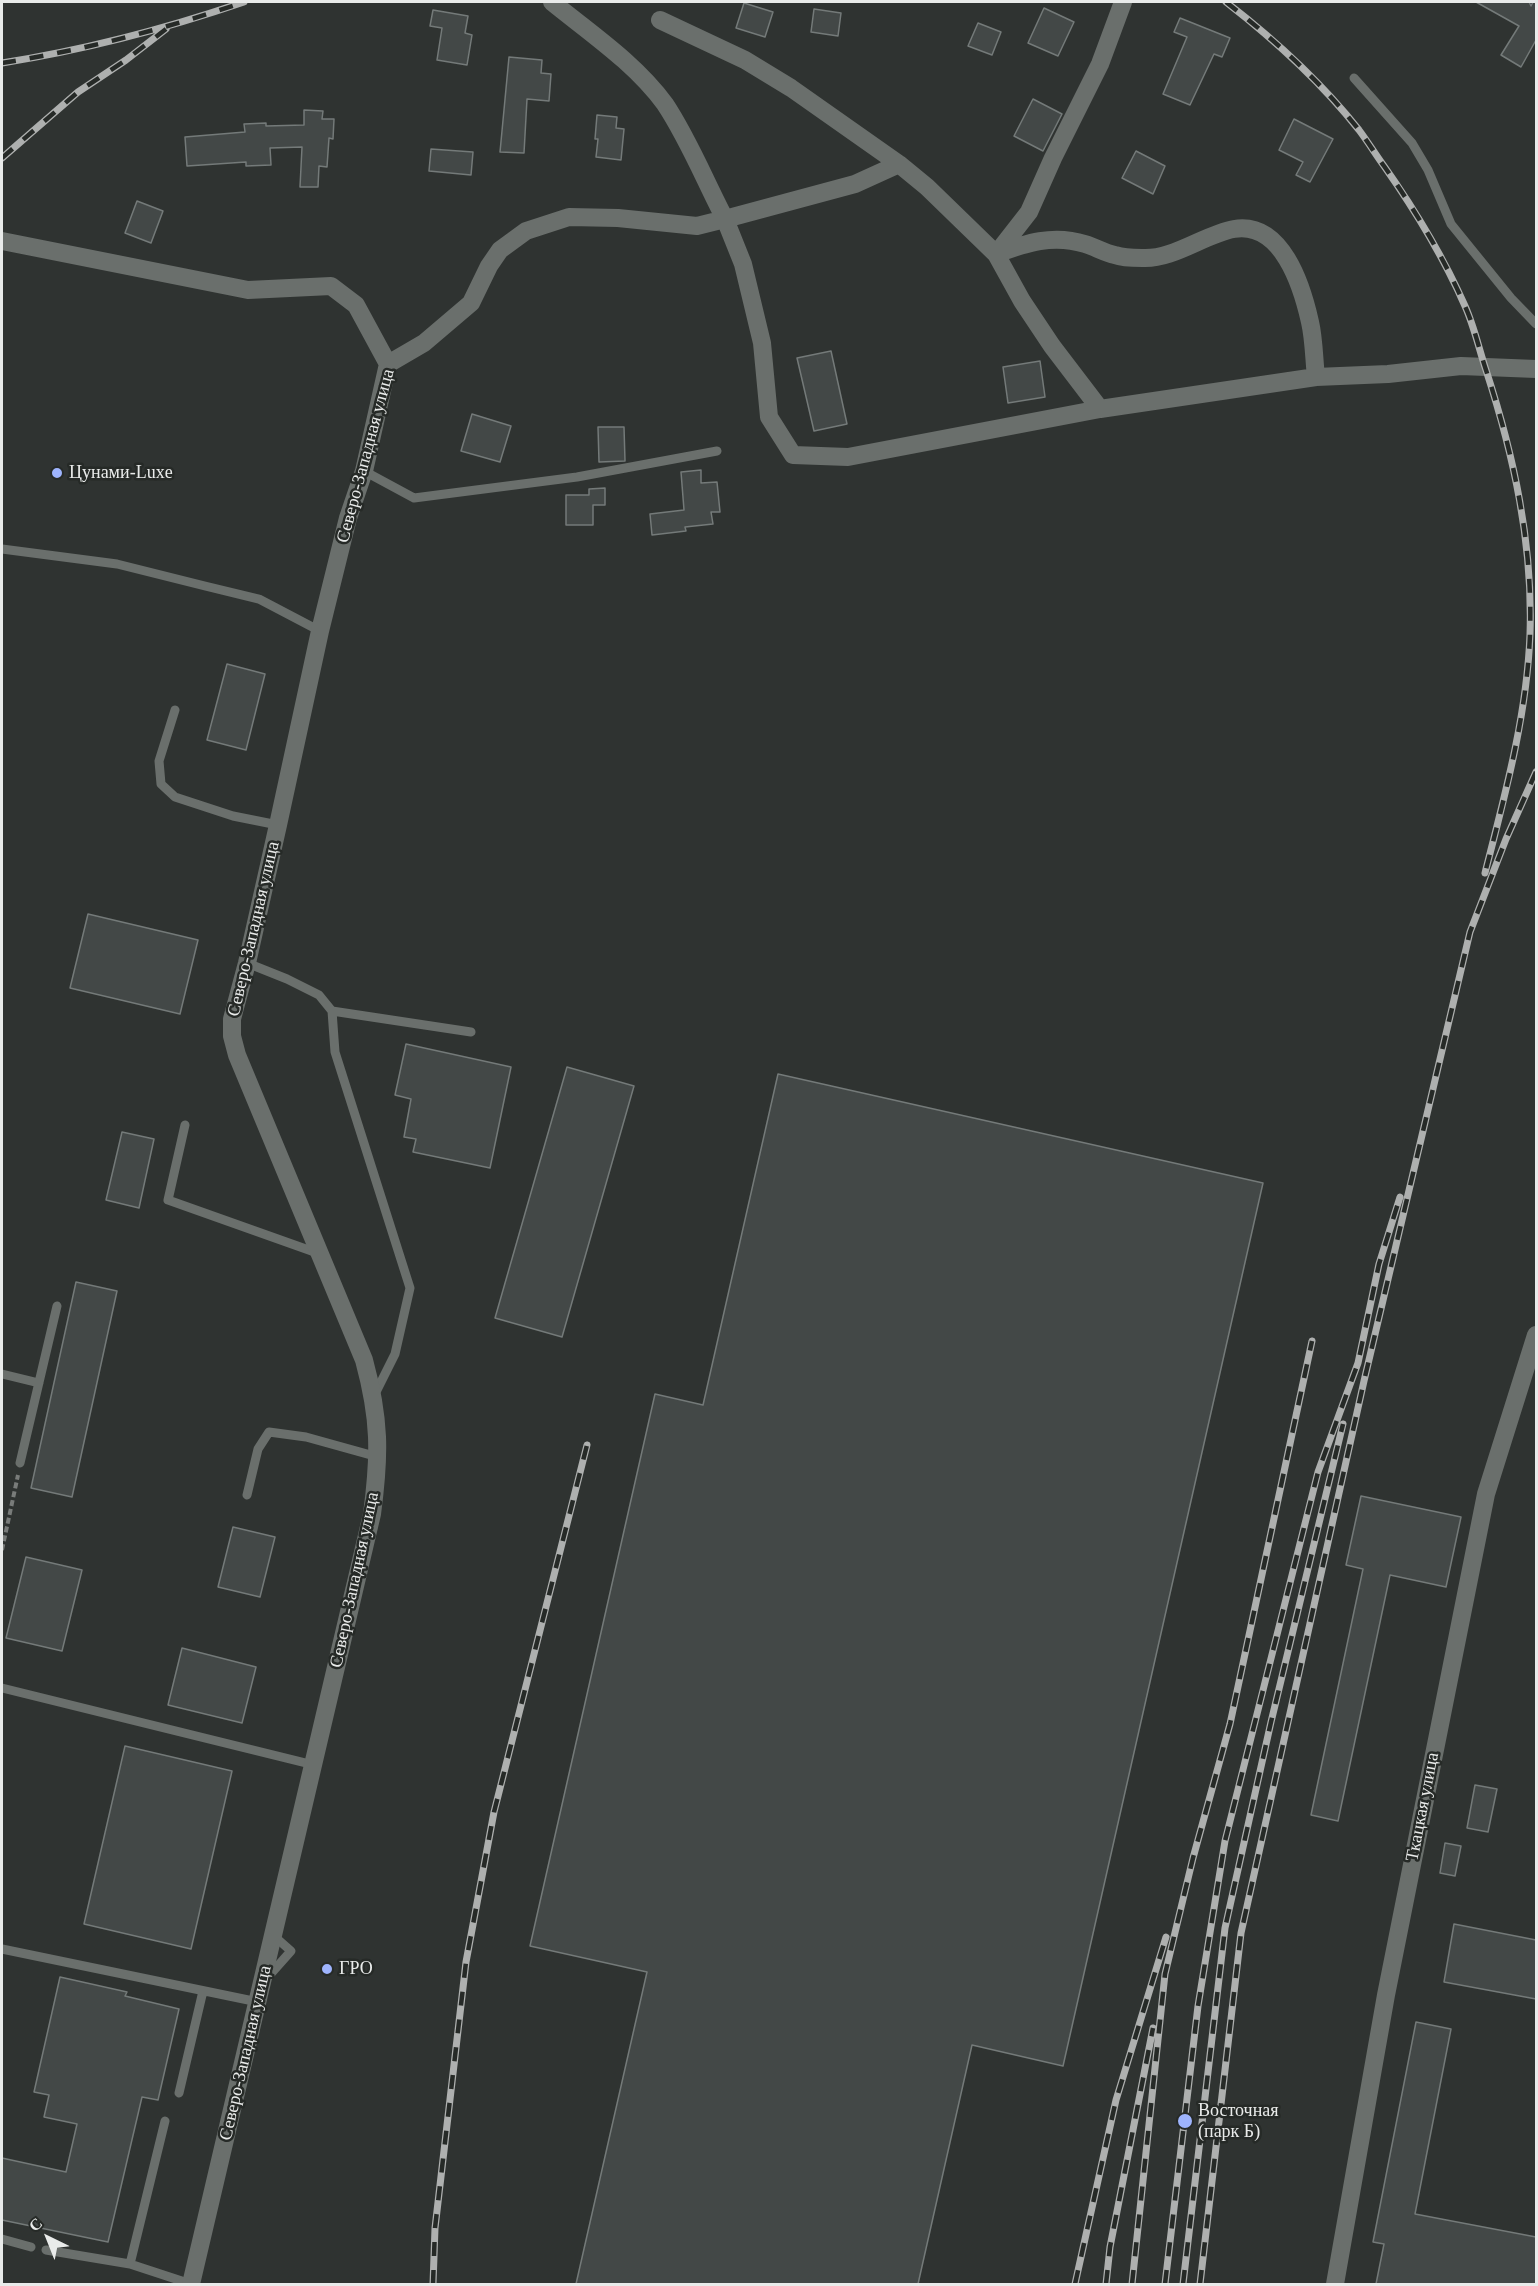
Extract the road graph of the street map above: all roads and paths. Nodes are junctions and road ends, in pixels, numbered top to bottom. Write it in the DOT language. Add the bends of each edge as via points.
graph roads {
  1 [pos="552,2"];
  2 [pos="1123,2"];
  3 [pos="660,20"];
  4 [pos="1354,78"];
  5 [pos="899,164"];
  6 [pos="725,219"];
  7 [pos="2,241"];
  8 [pos="996,254"];
  9 [pos="1536,324"];
  10 [pos="388,364"];
  11 [pos="1536,369"];
  12 [pos="1316,377"];
  13 [pos="1100,408"];
  14 [pos="717,451"];
  15 [pos="364,471"];
  16 [pos="2,549"];
  17 [pos="320,631"];
  18 [pos="175,710"];
  19 [pos="278,825"];
  20 [pos="247,963"];
  21 [pos="332,1011"];
  22 [pos="471,1032"];
  23 [pos="185,1125"];
  24 [pos="320,1254"];
  25 [pos="57,1306"];
  26 [pos="1536,1335"];
  27 [pos="2,1374"];
  28 [pos="39,1383"];
  29 [pos="374,1396"];
  30 [pos="378,1457"];
  31 [pos="20,1463"];
  32 [pos="247,1495"];
  33 [pos="2,1550"];
  34 [pos="2,1688"];
  35 [pos="314,1766"];
  36 [pos="2,1949"];
  37 [pos="203,1991"];
  38 [pos="260,1993"];
  39 [pos="179,2093"];
  40 [pos="165,2121"];
  41 [pos="2,2240"];
  42 [pos="32,2247"];
  43 [pos="46,2250"];
  44 [pos="130,2264"];
  45 [pos="191,2284"];
  46 [pos="1335,2284"];
  1 -- 6 [label="street" via="634,70 664,104"];
  2 -- 8 [label="street" via="1100,64 1029,212"];
  3 -- 5 [label="street" via="745,60"];
  4 -- 9 [label="lane" via="1412,143 1451,224"];
  5 -- 6 [label="street, Северо-Западная улица" via="855,184"];
  5 -- 8 [label="street"];
  6 -- 10 [label="street, Северо-Западная улица" via="697,226 569,217 526,231 500,250 471,303 431,338"];
  6 -- 13 [label="street" via="743,264 762,343 769,417 793,455 848,457"];
  7 -- 10 [label="street" via="248,291 331,286 356,305"];
  8 -- 12 [label="street" via="1032,241 1063,240 1116,256 1146,259 1234,229 1258,232 1274,242 1293,270 1311,323"];
  8 -- 13 [label="street" via="1022,302"];
  10 -- 15 [label="street, Северо-Западная улица"];
  11 -- 12 [label="street" via="1461,366"];
  12 -- 13 [label="street"];
  14 -- 15 [label="lane" via="578,477 414,498"];
  15 -- 17 [label="street, Северо-Западная улица"];
  16 -- 17 [label="lane" via="117,564 259,599"];
  17 -- 19 [label="street, Северо-Западная улица"];
  18 -- 19 [label="lane" via="159,761 161,784 175,797 233,816"];
  19 -- 20 [label="street, Северо-Западная улица"];
  20 -- 21 [label="lane" via="319,995"];
  20 -- 24 [label="street, Северо-Западная улица" via="232,1019 232,1036"];
  21 -- 22 [label="lane"];
  21 -- 29 [label="lane" via="335,1052 410,1288 396,1354"];
  23 -- 24 [label="lane" via="168,1200"];
  24 -- 29 [label="street, Северо-Западная улица" via="364,1360"];
  25 -- 28 [label="lane"];
  26 -- 46 [label="street, Ткацкая улица" via="1486,1494 1386,1995"];
  27 -- 28 [label="lane"];
  28 -- 31 [label="lane"];
  29 -- 30 [label="street, Северо-Западная улица"];
  30 -- 32 [label="lane" via="306,1437 269,1432 258,1449"];
  30 -- 35 [label="street, Северо-Западная улица" via="372,1514"];
  31 -- 33 [label="path"];
  34 -- 35 [label="lane"];
  35 -- 38 [label="street, Северо-Западная улица"];
  36 -- 37 [label="lane"];
  37 -- 38 [label="lane"];
  37 -- 39 [label="lane"];
  38 -- 45 [label="street, Северо-Западная улица"];
  40 -- 44 [label="lane"];
  41 -- 42 [label="lane"];
  43 -- 44 [label="lane"];
  44 -- 45 [label="lane"];
}
